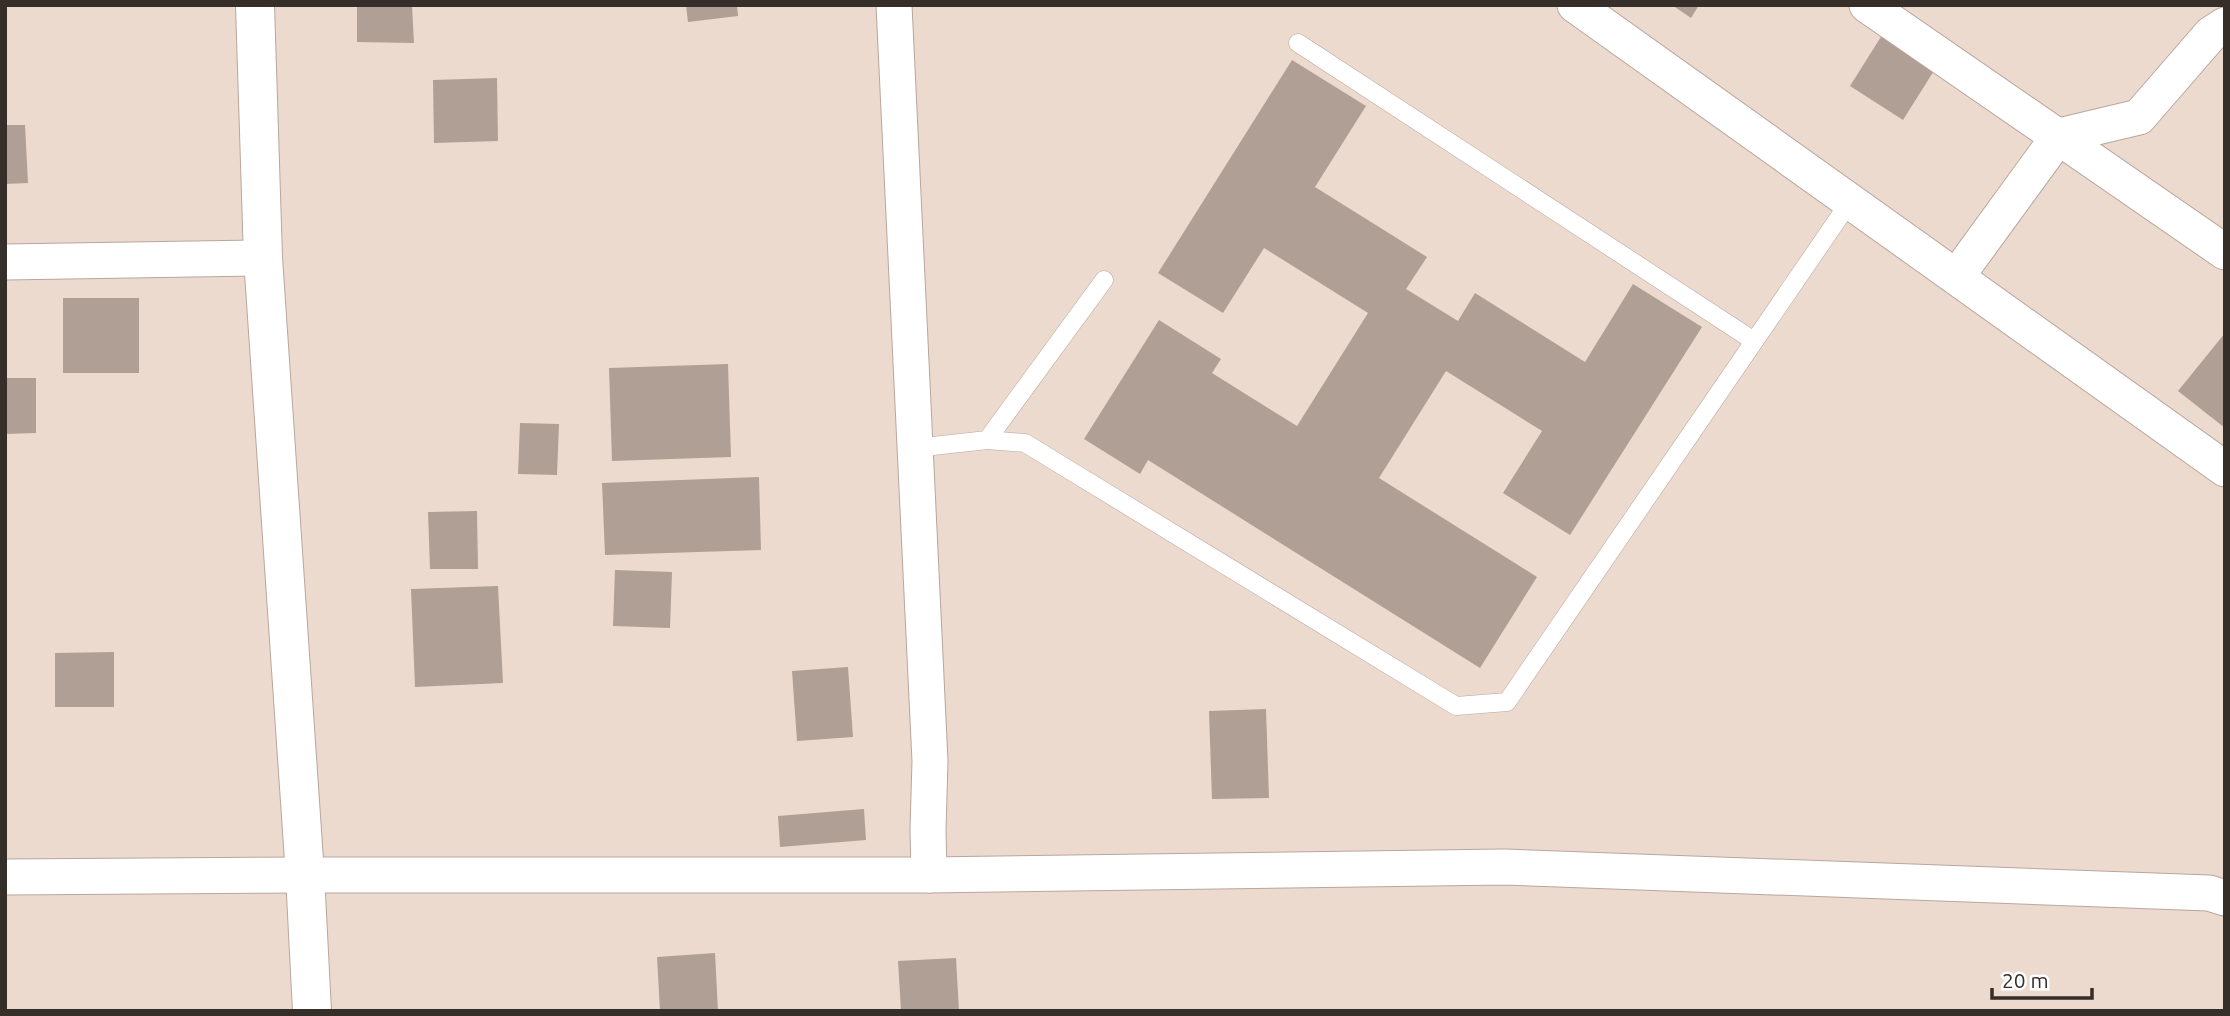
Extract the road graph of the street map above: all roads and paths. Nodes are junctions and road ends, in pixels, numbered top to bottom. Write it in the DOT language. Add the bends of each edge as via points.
graph roads {
  1 [pos="255,5"];
  2 [pos="894,5"];
  3 [pos="1575,5"];
  4 [pos="1867,5"];
  5 [pos="2225,25"];
  6 [pos="1298,43"];
  7 [pos="2059,136"];
  8 [pos="1851,200"];
  9 [pos="2225,252"];
  10 [pos="263,258"];
  11 [pos="5,262"];
  12 [pos="1957,276"];
  13 [pos="1104,280"];
  14 [pos="1754,341"];
  15 [pos="987,440"];
  16 [pos="915,448"];
  17 [pos="2225,469"];
  18 [pos="305,875"];
  19 [pos="929,876"];
  20 [pos="5,877"];
  21 [pos="2225,898"];
  22 [pos="312,1011"];
  1 -- 10 [label="street"];
  2 -- 16 [label="street"];
  3 -- 8 [label="street"];
  4 -- 7 [label="street"];
  5 -- 7 [label="street" via="2211,34 2139,117"];
  6 -- 14 [label="lane"];
  7 -- 9 [label="street"];
  7 -- 12 [label="street"];
  8 -- 12 [label="street"];
  8 -- 14 [label="lane"];
  10 -- 11 [label="street"];
  10 -- 18 [label="street"];
  12 -- 17 [label="street"];
  13 -- 15 [label="lane"];
  14 -- 15 [label="lane" via="1507,702 1456,706 1025,443"];
  15 -- 16 [label="lane"];
  16 -- 19 [label="street" via="930,761"];
  18 -- 19 [label="street"];
  18 -- 20 [label="street"];
  18 -- 22 [label="street"];
  19 -- 21 [label="street" via="1504,867 2209,893"];
}
